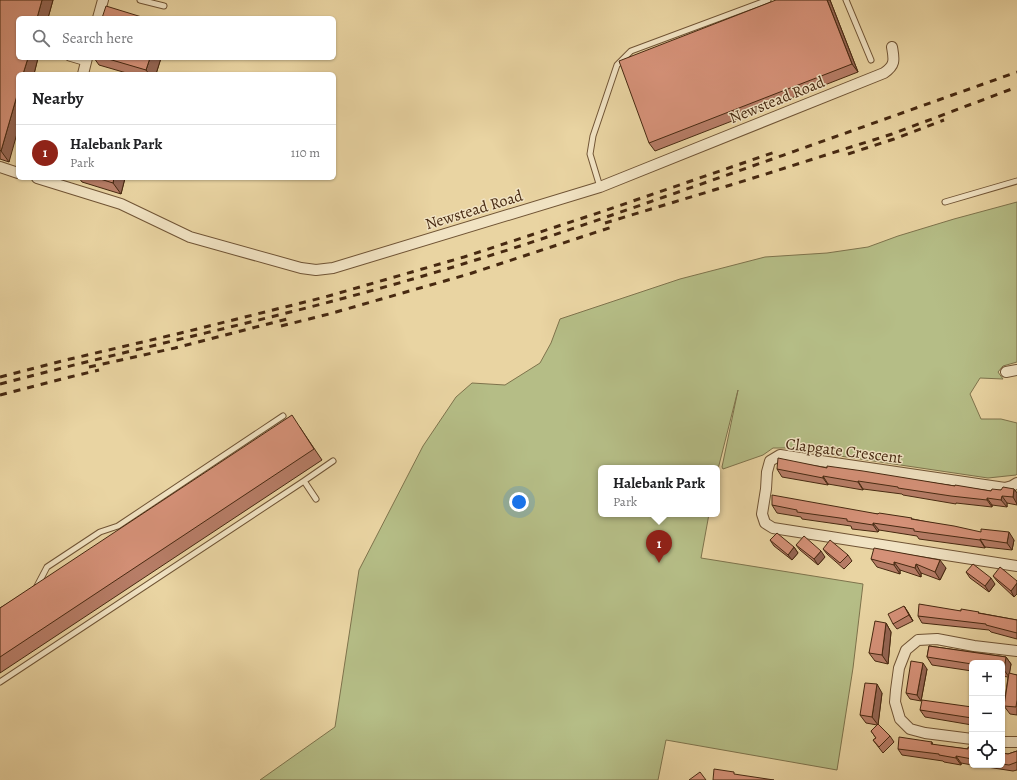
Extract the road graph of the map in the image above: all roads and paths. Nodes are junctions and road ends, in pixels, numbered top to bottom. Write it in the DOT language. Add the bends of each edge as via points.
graph roads {
  1 [pos="103,0"];
  2 [pos="140,0"];
  3 [pos="768,0"];
  4 [pos="846,0"];
  5 [pos="164,6"];
  6 [pos="99,16"];
  7 [pos="892,47"];
  8 [pos="86,60"];
  9 [pos="871,60"];
  10 [pos="83,72"];
  11 [pos="0,168"];
  12 [pos="16,172"];
  13 [pos="54,180"];
  14 [pos="1017,180"];
  15 [pos="600,187"];
  16 [pos="945,202"];
  17 [pos="1017,370"];
  18 [pos="1006,372"];
  19 [pos="283,416"];
  20 [pos="333,461"];
  21 [pos="304,481"];
  22 [pos="1017,483"];
  23 [pos="316,499"];
  24 [pos="1017,566"];
  25 [pos="34,590"];
  26 [pos="1017,651"];
  27 [pos="0,682"];
  28 [pos="969,739"];
  29 [pos="1005,742"];
  30 [pos="1017,742"];
  1 -- 6 [label="street"];
  2 -- 5 [label="lane"];
  3 -- 15 [label="lane" via="631,51 617,65 593,136 590,154"];
  4 -- 9 [label="lane"];
  7 -- 15 [label="street, Newstead Road" via="893,65 884,73"];
  8 -- 10 [label="street"];
  11 -- 12 [label="street"];
  13 -- 15 [label="street, Newstead Road" via="120,204 190,237 300,268 316,270 341,266"];
  14 -- 16 [label="lane"];
  17 -- 18 [label="street"];
  19 -- 25 [label="lane" via="118,526 100,532 47,567"];
  20 -- 21 [label="lane"];
  21 -- 23 [label="lane"];
  21 -- 27 [label="lane"];
  22 -- 24 [label="street, Clapgate Crescent" via="1005,488 780,455 770,461 762,514 765,523 773,528"];
  26 -- 28 [label="street" via="937,639 918,640 906,650 899,668 896,690 895,702 900,720 910,729"];
  29 -- 30 [label="street"];
}
